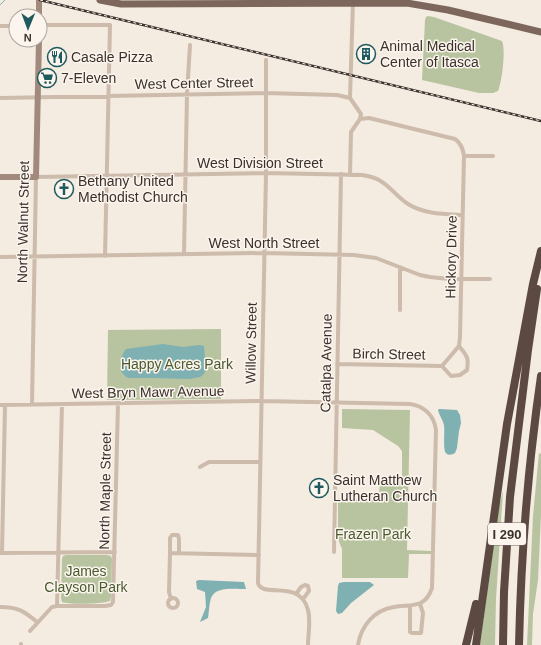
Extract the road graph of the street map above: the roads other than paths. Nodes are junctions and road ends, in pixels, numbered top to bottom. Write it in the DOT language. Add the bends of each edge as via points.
graph roads {
  1 [pos="100,0"];
  2 [pos="111,1"];
  3 [pos="353,1"];
  4 [pos="434,3"];
  5 [pos="48,25"];
  6 [pos="541,32"];
  7 [pos="190,45"];
  8 [pos="39,48"];
  9 [pos="266,60"];
  10 [pos="266,93"];
  11 [pos="187,94"];
  12 [pos="38,96"];
  13 [pos="108,96"];
  14 [pos="0,98"];
  15 [pos="350,98"];
  16 [pos="360,119"];
  17 [pos="464,156"];
  18 [pos="493,156"];
  19 [pos="266,173"];
  20 [pos="340,174"];
  21 [pos="350,174"];
  22 [pos="185,175"];
  23 [pos="107,176"];
  24 [pos="0,177"];
  25 [pos="36,177"];
  26 [pos="462,215"];
  27 [pos="541,251"];
  28 [pos="264,253"];
  29 [pos="184,254"];
  30 [pos="339,254"];
  31 [pos="105,256"];
  32 [pos="35,257"];
  33 [pos="0,258"];
  34 [pos="541,263"];
  35 [pos="400,267"];
  36 [pos="461,279"];
  37 [pos="490,279"];
  38 [pos="400,310"];
  39 [pos="459,346"];
  40 [pos="337,364"];
  41 [pos="442,366"];
  42 [pos="541,376"];
  43 [pos="261,401"];
  44 [pos="118,403"];
  45 [pos="337,403"];
  46 [pos="32,404"];
  47 [pos="62,404"];
  48 [pos="3,405"];
  49 [pos="2,456"];
  50 [pos="260,462"];
  51 [pos="200,467"];
  52 [pos="2,503"];
  53 [pos="493,525"];
  54 [pos="59,552"];
  55 [pos="115,552"];
  56 [pos="334,552"];
  57 [pos="1,553"];
  58 [pos="170,553"];
  59 [pos="179,554"];
  60 [pos="258,555"];
  61 [pos="521,589"];
  62 [pos="296,594"];
  63 [pos="171,599"];
  64 [pos="303,599"];
  65 [pos="420,604"];
  66 [pos="57,606"];
  67 [pos="0,607"];
  68 [pos="410,607"];
  69 [pos="37,622"];
  70 [pos="30,631"];
  71 [pos="308,645"];
  72 [pos="358,645"];
  73 [pos="466,645"];
  74 [pos="476,645"];
  75 [pos="503,645"];
  76 [pos="519,645"];
  77 [pos="523,645"];
  1 -- 2 [label="main road"];
  2 -- 3 [label="main road" via="122,4"];
  3 -- 4 [label="main road"];
  3 -- 15 [label="street"];
  4 -- 6 [label="main road"];
  5 -- 13 [label="street" via="110,25"];
  7 -- 11 [label="street"];
  8 -- 12 [label="street, North Walnut Street"];
  9 -- 10 [label="street, Willow Street"];
  10 -- 11 [label="street, West Center Street"];
  10 -- 15 [label="street, West Center Street" via="336,95"];
  10 -- 19 [label="street, Willow Street"];
  11 -- 13 [label="street, West Center Street"];
  11 -- 22 [label="street"];
  12 -- 13 [label="street, West Center Street"];
  12 -- 14 [label="street, West Center Street"];
  12 -- 25 [label="street, North Walnut Street"];
  13 -- 23 [label="street"];
  15 -- 16 [label="street" via="361,114"];
  16 -- 17 [label="street" via="369,118 455,139 461,145"];
  16 -- 21 [label="street" via="351,132"];
  17 -- 18 [label="street"];
  17 -- 26 [label="street, Hickory Drive"];
  19 -- 20 [label="street, West Division Street"];
  19 -- 22 [label="street, West Division Street"];
  19 -- 28 [label="street, Willow Street"];
  20 -- 21 [label="street, West Division Street"];
  20 -- 30 [label="street, Catalpa Avenue"];
  21 -- 26 [label="street" via="375,178 409,204 420,209"];
  22 -- 23 [label="street, West Division Street"];
  22 -- 29 [label="street"];
  23 -- 25 [label="street, West Division Street"];
  23 -- 31 [label="street"];
  24 -- 25 [label="street"];
  25 -- 32 [label="street, North Walnut Street"];
  26 -- 36 [label="street, Hickory Drive"];
  27 -- 53 [label="highway" via="515,374"];
  28 -- 29 [label="street, West North Street"];
  28 -- 30 [label="street, West North Street"];
  28 -- 43 [label="street, Willow Street"];
  29 -- 31 [label="street, West North Street"];
  30 -- 35 [label="street, West North Street" via="371,256"];
  30 -- 40 [label="street, Catalpa Avenue"];
  31 -- 32 [label="street, West North Street"];
  32 -- 33 [label="street, West North Street"];
  32 -- 46 [label="street, North Walnut Street"];
  34 -- 75 [label="highway, I 290" via="510,497"];
  35 -- 36 [label="street, West North Street" via="430,277"];
  35 -- 38 [label="street"];
  36 -- 37 [label="street, West North Street"];
  36 -- 39 [label="street, Hickory Drive"];
  39 -- 41 [label="street, Birch Street"];
  39 -- 41 [label="street, Birch Street" via="469,360 467,370 460,375 451,376"];
  40 -- 41 [label="street, Birch Street"];
  40 -- 45 [label="street, Catalpa Avenue"];
  42 -- 61 [label="highway, I 290" via="525,517"];
  43 -- 44 [label="street, West Bryn Mawr Avenue"];
  43 -- 45 [label="street, West Bryn Mawr Avenue"];
  43 -- 50 [label="street, Willow Street"];
  44 -- 47 [label="street, West Bryn Mawr Avenue"];
  44 -- 55 [label="street, North Maple Street"];
  45 -- 56 [label="street, Catalpa Avenue"];
  45 -- 65 [label="street, West Bryn Mawr Avenue" via="414,405 428,412 435,422 433,584 428,597"];
  46 -- 47 [label="street, West Bryn Mawr Avenue"];
  46 -- 48 [label="street, West Bryn Mawr Avenue"];
  47 -- 54 [label="street"];
  48 -- 49 [label="street"];
  49 -- 52 [label="street"];
  50 -- 51 [label="street" via="209,462"];
  50 -- 60 [label="street, Willow Street"];
  52 -- 57 [label="street"];
  53 -- 73 [label="highway"];
  53 -- 74 [label="highway"];
  54 -- 55 [label="street"];
  54 -- 57 [label="street"];
  54 -- 66 [label="street"];
  55 -- 66 [label="street, North Maple Street" via="112,604"];
  58 -- 59 [label="street"];
  58 -- 59 [label="street" via="170,538 175,534 179,538"];
  58 -- 63 [label="street"];
  59 -- 60 [label="street"];
  60 -- 62 [label="street, Willow Street" via="260,588"];
  61 -- 76 [label="highway, I 290"];
  61 -- 77 [label="highway"];
  62 -- 64 [label="street, Willow Street"];
  62 -- 64 [label="street, Willow Street" via="301,587 308,586 309,591"];
  64 -- 71 [label="street, Willow Street" via="308,612"];
  65 -- 68 [label="street"];
  65 -- 68 [label="street" via="423,613 421,633 410,632"];
  66 -- 69 [label="street" via="51,608"];
  67 -- 69 [label="street" via="21,610"];
  68 -- 72 [label="street" via="392,608 374,616 363,629"];
  69 -- 70 [label="street"];
}
